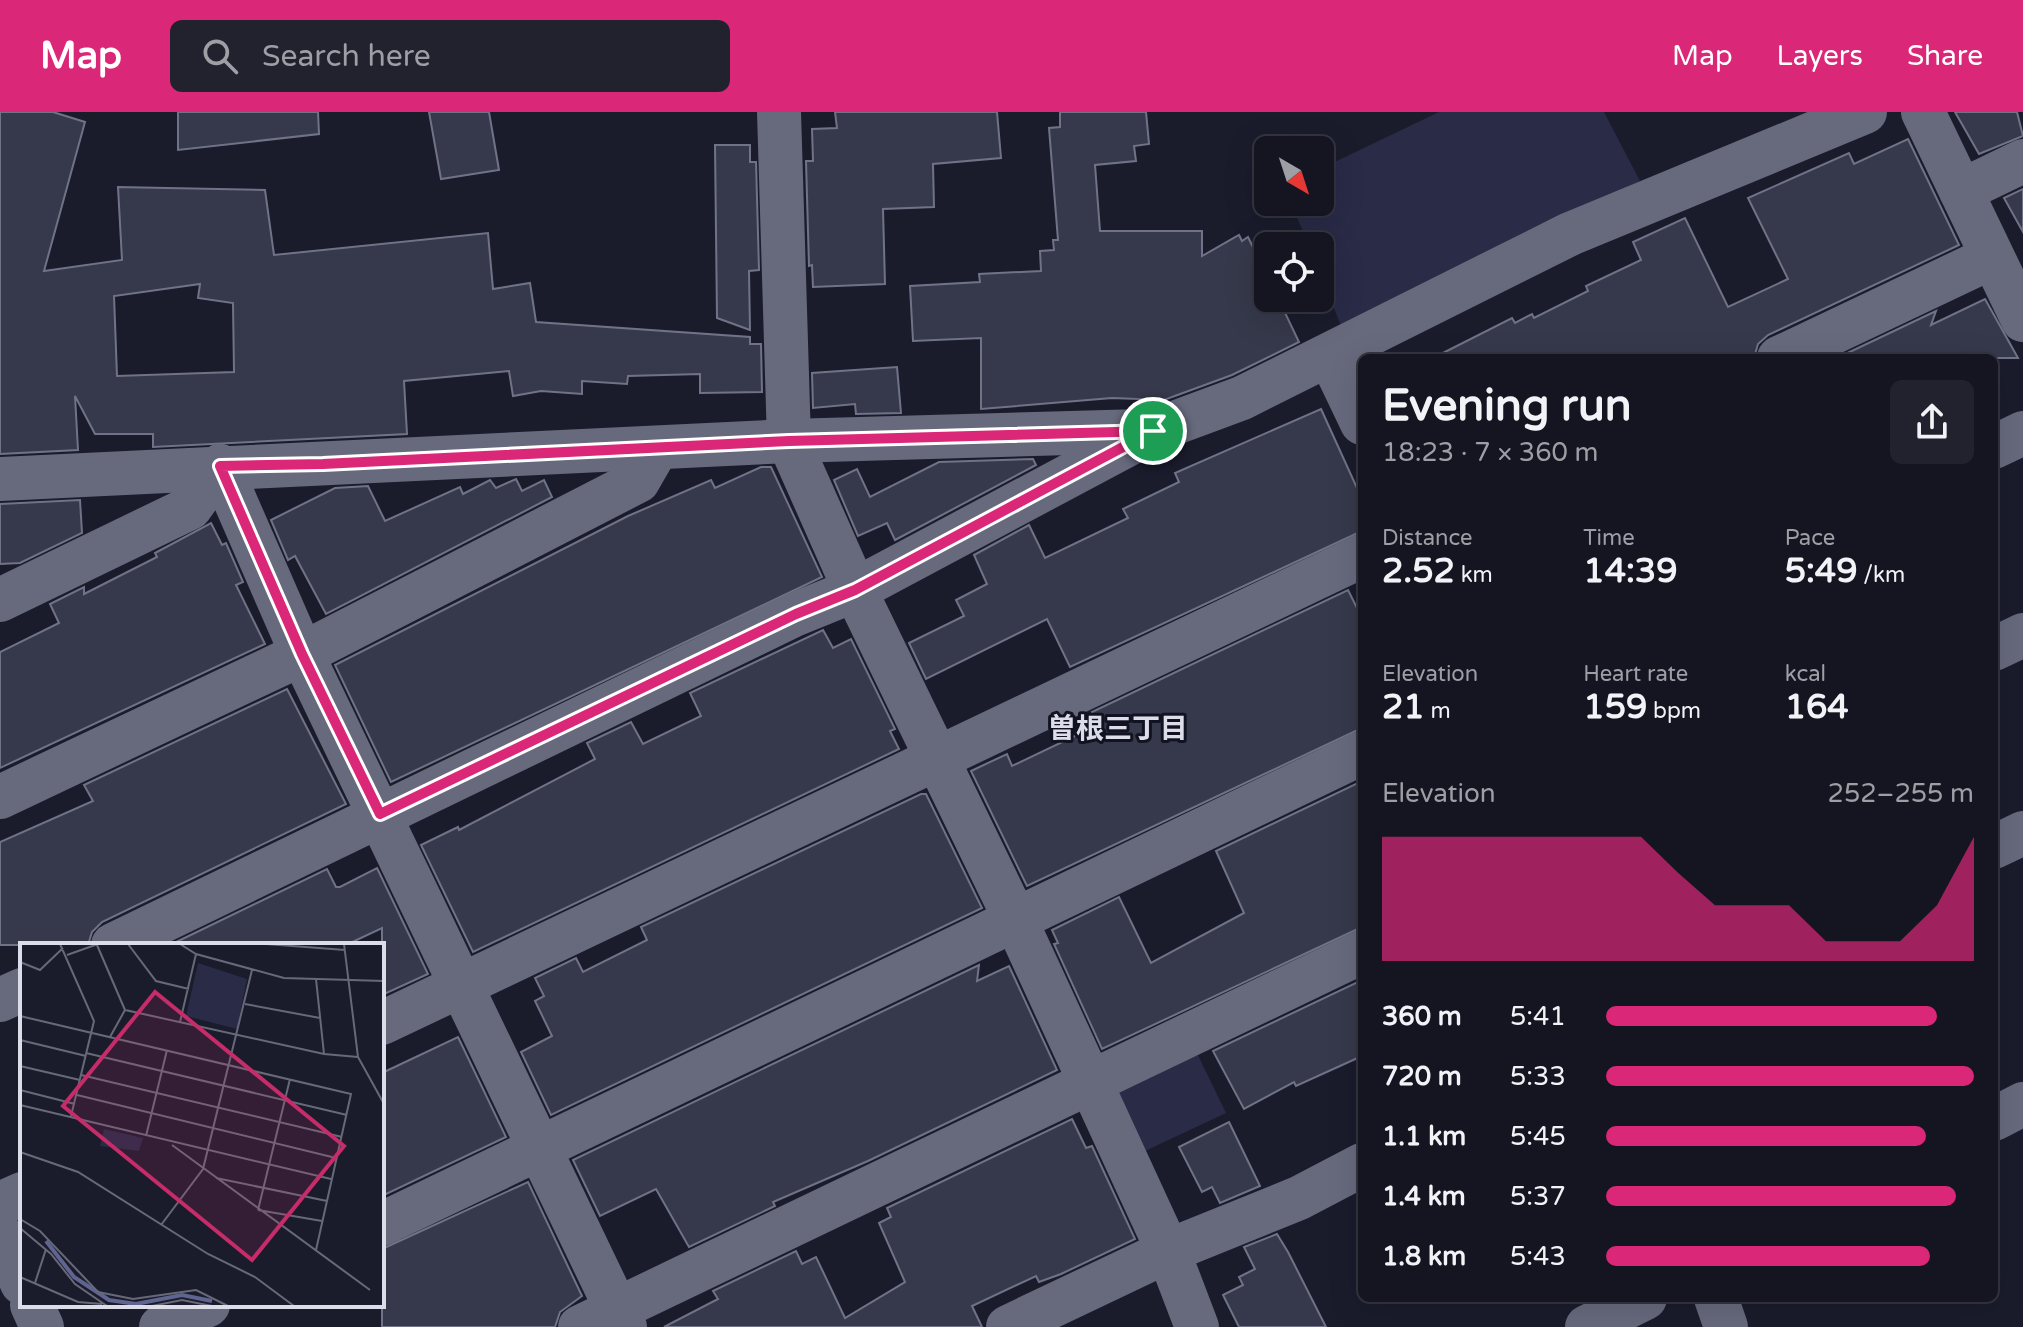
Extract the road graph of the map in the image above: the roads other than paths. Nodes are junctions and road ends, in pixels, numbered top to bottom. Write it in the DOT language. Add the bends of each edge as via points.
graph roads {
  1 [pos="779,112"];
  2 [pos="1865,112"];
  3 [pos="1923,112"];
  4 [pos="2023,161"];
  5 [pos="1961,191"];
  6 [pos="1992,257"];
  7 [pos="2023,320"];
  8 [pos="1787,354"];
  9 [pos="1330,356"];
  10 [pos="1358,415"];
  11 [pos="1153,431"];
  12 [pos="2023,433"];
  13 [pos="789,441"];
  14 [pos="1998,445"];
  15 [pos="657,448"];
  16 [pos="220,466"];
  17 [pos="0,479"];
  18 [pos="1358,558"];
  19 [pos="855,590"];
  20 [pos="0,600"];
  21 [pos="2023,635"];
  22 [pos="1998,647"];
  23 [pos="302,654"];
  24 [pos="1358,755"];
  25 [pos="937,758"];
  26 [pos="0,797"];
  27 [pos="380,814"];
  28 [pos="2023,833"];
  29 [pos="1998,845"];
  30 [pos="1016,921"];
  31 [pos="117,943"];
  32 [pos="1358,954"];
  33 [pos="461,985"];
  34 [pos="20,991"];
  35 [pos="0,1000"];
  36 [pos="384,1022"];
  37 [pos="1090,1082"];
  38 [pos="2023,1104"];
  39 [pos="1998,1117"];
  40 [pos="540,1151"];
  41 [pos="1358,1167"];
  42 [pos="20,1195"];
  43 [pos="0,1204"];
  44 [pos="384,1223"];
  45 [pos="0,1234"];
  46 [pos="1168,1251"];
  47 [pos="20,1279"];
  48 [pos="1637,1302"];
  49 [pos="1717,1302"];
  50 [pos="33,1307"];
  51 [pos="204,1307"];
  52 [pos="607,1321"];
  53 [pos="42,1327"];
  54 [pos="161,1327"];
  55 [pos="1008,1327"];
  56 [pos="1197,1327"];
  57 [pos="1587,1327"];
  58 [pos="1726,1327"];
  1 -- 13 [label="street"];
  2 -- 9 [label="street" via="1570,234"];
  3 -- 5 [label="street"];
  4 -- 5 [label="street"];
  5 -- 6 [label="street"];
  6 -- 7 [label="street"];
  6 -- 8 [label="street"];
  9 -- 10 [label="street"];
  9 -- 11 [label="street" via="1242,398"];
  11 -- 13 [label="street"];
  11 -- 19 [label="street"];
  12 -- 14 [label="street"];
  13 -- 15 [label="street"];
  13 -- 19 [label="street"];
  15 -- 16 [label="street"];
  15 -- 23 [label="street" via="638,481"];
  16 -- 17 [label="street"];
  16 -- 20 [label="street" via="190,508"];
  16 -- 23 [label="street"];
  18 -- 25 [label="street"];
  19 -- 25 [label="street"];
  19 -- 27 [label="street"];
  21 -- 22 [label="street"];
  23 -- 26 [label="street"];
  23 -- 27 [label="street"];
  24 -- 30 [label="street"];
  25 -- 30 [label="street"];
  25 -- 33 [label="street"];
  27 -- 31 [label="street"];
  27 -- 33 [label="street"];
  28 -- 29 [label="street"];
  30 -- 37 [label="street"];
  30 -- 40 [label="street"];
  32 -- 37 [label="street"];
  33 -- 36 [label="street"];
  33 -- 40 [label="street"];
  34 -- 35 [label="street"];
  37 -- 46 [label="street"];
  37 -- 52 [label="street"];
  38 -- 39 [label="street"];
  40 -- 44 [label="street"];
  40 -- 52 [label="street"];
  41 -- 46 [label="street" via="1299,1198"];
  42 -- 43 [label="street"];
  45 -- 47 [label="street"];
  46 -- 55 [label="street"];
  46 -- 56 [label="street"];
  48 -- 57 [label="street"];
  49 -- 58 [label="street"];
  50 -- 53 [label="street"];
  51 -- 54 [label="street"];
}
